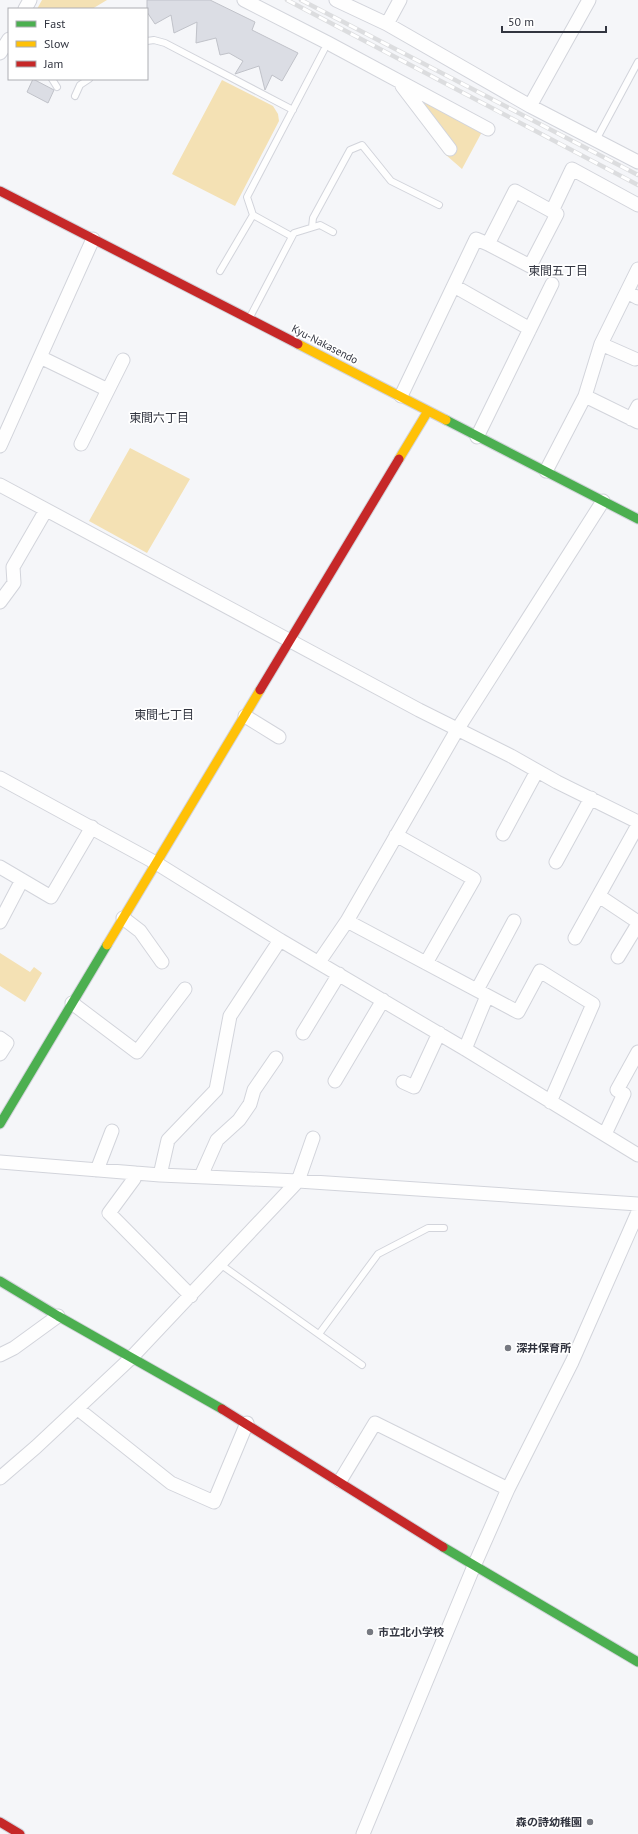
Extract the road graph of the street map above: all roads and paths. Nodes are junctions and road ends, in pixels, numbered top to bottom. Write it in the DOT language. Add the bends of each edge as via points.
graph roads {
  1 [pos="244,0"];
  2 [pos="336,0"];
  3 [pos="400,0"];
  4 [pos="589,0"];
  5 [pos="387,24"];
  6 [pos="8,40"];
  7 [pos="148,41"];
  8 [pos="324,50"];
  9 [pos="0,52"];
  10 [pos="638,62"];
  11 [pos="53,80"];
  12 [pos="88,80"];
  13 [pos="400,83"];
  14 [pos="57,87"];
  15 [pos="75,96"];
  16 [pos="530,106"];
  17 [pos="293,110"];
  18 [pos="488,129"];
  19 [pos="596,140"];
  20 [pos="450,149"];
  21 [pos="638,162"];
  22 [pos="0,191"];
  23 [pos="439,205"];
  24 [pos="638,205"];
  25 [pos="552,211"];
  26 [pos="253,215"];
  27 [pos="312,227"];
  28 [pos="334,232"];
  29 [pos="292,236"];
  30 [pos="93,239"];
  31 [pos="488,244"];
  32 [pos="638,269"];
  33 [pos="220,271"];
  34 [pos="552,284"];
  35 [pos="454,286"];
  36 [pos="632,295"];
  37 [pos="249,319"];
  38 [pos="530,329"];
  39 [pos="601,344"];
  40 [pos="40,357"];
  41 [pos="635,359"];
  42 [pos="123,360"];
  43 [pos="108,390"];
  44 [pos="401,396"];
  45 [pos="585,396"];
  46 [pos="638,406"];
  47 [pos="428,411"];
  48 [pos="635,421"];
  49 [pos="477,437"];
  50 [pos="81,444"];
  51 [pos="0,446"];
  52 [pos="546,471"];
  53 [pos="0,485"];
  54 [pos="603,501"];
  55 [pos="46,510"];
  56 [pos="638,519"];
  57 [pos="0,602"];
  58 [pos="290,641"];
  59 [pos="245,716"];
  60 [pos="457,730"];
  61 [pos="279,737"];
  62 [pos="537,771"];
  63 [pos="0,778"];
  64 [pos="591,798"];
  65 [pos="638,824"];
  66 [pos="92,828"];
  67 [pos="503,834"];
  68 [pos="396,835"];
  69 [pos="156,862"];
  70 [pos="556,862"];
  71 [pos="0,867"];
  72 [pos="22,880"];
  73 [pos="599,896"];
  74 [pos="123,918"];
  75 [pos="514,920"];
  76 [pos="347,921"];
  77 [pos="0,922"];
  78 [pos="638,923"];
  79 [pos="575,938"];
  80 [pos="280,940"];
  81 [pos="618,957"];
  82 [pos="162,962"];
  83 [pos="319,962"];
  84 [pos="426,963"];
  85 [pos="339,974"];
  86 [pos="185,989"];
  87 [pos="482,993"];
  88 [pos="383,1000"];
  89 [pos="72,1004"];
  90 [pos="303,1033"];
  91 [pos="438,1033"];
  92 [pos="0,1038"];
  93 [pos="465,1049"];
  94 [pos="638,1052"];
  95 [pos="0,1054"];
  96 [pos="276,1058"];
  97 [pos="335,1081"];
  98 [pos="403,1082"];
  99 [pos="550,1102"];
  100 [pos="0,1124"];
  101 [pos="112,1131"];
  102 [pos="605,1134"];
  103 [pos="313,1138"];
  104 [pos="638,1155"];
  105 [pos="0,1162"];
  106 [pos="97,1170"];
  107 [pos="135,1173"];
  108 [pos="160,1175"];
  109 [pos="200,1176"];
  110 [pos="298,1181"];
  111 [pos="638,1204"];
  112 [pos="638,1212"];
  113 [pos="444,1228"];
  114 [pos="220,1264"];
  115 [pos="0,1281"];
  116 [pos="190,1296"];
  117 [pos="58,1316"];
  118 [pos="319,1334"];
  119 [pos="0,1355"];
  120 [pos="131,1358"];
  121 [pos="362,1365"];
  122 [pos="78,1409"];
  123 [pos="247,1423"];
  124 [pos="0,1478"];
  125 [pos="340,1481"];
  126 [pos="508,1489"];
  127 [pos="474,1566"];
  128 [pos="637,1659"];
  129 [pos="0,1822"];
  130 [pos="20,1834"];
  131 [pos="363,1834"];
  1 -- 13 [label="street"];
  2 -- 5 [label="street"];
  3 -- 5 [label="street"];
  4 -- 16 [label="street"];
  5 -- 16 [label="street"];
  6 -- 9 [label="street"];
  7 -- 17 [label="lane" via="165,43"];
  8 -- 17 [label="lane"];
  10 -- 19 [label="lane"];
  11 -- 14 [label="lane"];
  12 -- 15 [label="lane" via="80,85"];
  13 -- 18 [label="street"];
  13 -- 20 [label="street"];
  16 -- 19 [label="street"];
  17 -- 26 [label="lane" via="247,197"];
  19 -- 21 [label="street"];
  22 -- 30 [label="main road, Kyu-Nakasendo"];
  23 -- 27 [label="lane" via="391,181 362,145 350,150 313,218"];
  24 -- 25 [label="street" via="572,169"];
  25 -- 31 [label="street" via="515,191"];
  25 -- 31 [label="street" via="557,214 530,266"];
  26 -- 29 [label="lane"];
  26 -- 33 [label="lane"];
  27 -- 28 [label="lane" via="320,225"];
  27 -- 29 [label="lane"];
  29 -- 37 [label="lane"];
  30 -- 37 [label="main road, Kyu-Nakasendo"];
  30 -- 40 [label="street"];
  31 -- 35 [label="street" via="476,240"];
  32 -- 36 [label="street"];
  34 -- 38 [label="street"];
  35 -- 38 [label="street"];
  35 -- 44 [label="street"];
  36 -- 39 [label="street"];
  37 -- 44 [label="main road, Kyu-Nakasendo"];
  38 -- 49 [label="street"];
  39 -- 41 [label="street"];
  39 -- 45 [label="street"];
  40 -- 43 [label="street"];
  40 -- 51 [label="street"];
  42 -- 43 [label="street"];
  43 -- 50 [label="street"];
  44 -- 47 [label="main road, Kyu-Nakasendo"];
  45 -- 48 [label="street"];
  45 -- 52 [label="street"];
  46 -- 48 [label="street"];
  47 -- 49 [label="main road, Kyu-Nakasendo"];
  47 -- 58 [label="main road"];
  49 -- 52 [label="main road, Kyu-Nakasendo"];
  52 -- 54 [label="main road, Kyu-Nakasendo"];
  53 -- 55 [label="street"];
  54 -- 56 [label="main road, Kyu-Nakasendo"];
  54 -- 60 [label="street"];
  55 -- 57 [label="street" via="13,567 14,583"];
  55 -- 58 [label="street"];
  58 -- 59 [label="main road"];
  58 -- 60 [label="street"];
  59 -- 61 [label="street"];
  59 -- 69 [label="main road"];
  60 -- 62 [label="street"];
  60 -- 68 [label="street"];
  62 -- 64 [label="street"];
  62 -- 67 [label="street"];
  63 -- 66 [label="street"];
  64 -- 65 [label="street"];
  64 -- 70 [label="street"];
  65 -- 73 [label="street"];
  66 -- 69 [label="street"];
  66 -- 72 [label="street" via="52,897"];
  68 -- 76 [label="street"];
  68 -- 84 [label="street" via="474,879"];
  69 -- 74 [label="main road"];
  69 -- 80 [label="street"];
  71 -- 72 [label="street"];
  72 -- 77 [label="street"];
  73 -- 78 [label="street"];
  73 -- 79 [label="street"];
  74 -- 82 [label="street" via="140,931"];
  74 -- 89 [label="main road"];
  75 -- 87 [label="street"];
  76 -- 83 [label="street"];
  76 -- 84 [label="street"];
  78 -- 81 [label="street"];
  80 -- 83 [label="street"];
  80 -- 108 [label="street" via="230,1016 216,1090 168,1140"];
  83 -- 85 [label="street"];
  84 -- 87 [label="street"];
  85 -- 88 [label="street"];
  85 -- 90 [label="street"];
  86 -- 89 [label="street" via="137,1052"];
  87 -- 93 [label="street"];
  87 -- 99 [label="street" via="518,1012 540,971 593,1004"];
  88 -- 91 [label="street"];
  88 -- 97 [label="street"];
  89 -- 100 [label="main road"];
  91 -- 93 [label="street"];
  91 -- 98 [label="street" via="414,1087"];
  92 -- 95 [label="street" via="7,1043"];
  93 -- 99 [label="street"];
  94 -- 102 [label="street" via="617,1090 624,1094"];
  96 -- 109 [label="street" via="254,1090 250,1104 239,1120 217,1140"];
  99 -- 102 [label="street"];
  101 -- 106 [label="street"];
  102 -- 104 [label="street"];
  103 -- 110 [label="street"];
  105 -- 106 [label="street"];
  106 -- 107 [label="street"];
  107 -- 108 [label="street"];
  107 -- 116 [label="street" via="134,1179 109,1213"];
  108 -- 109 [label="street"];
  109 -- 110 [label="street"];
  110 -- 111 [label="street"];
  110 -- 114 [label="street"];
  112 -- 126 [label="street" via="572,1362"];
  113 -- 118 [label="lane" via="428,1228 378,1254"];
  114 -- 116 [label="street"];
  114 -- 118 [label="lane"];
  115 -- 117 [label="main road"];
  116 -- 120 [label="street"];
  117 -- 119 [label="street" via="14,1348"];
  117 -- 120 [label="main road"];
  118 -- 121 [label="lane"];
  120 -- 122 [label="street"];
  120 -- 123 [label="main road"];
  122 -- 123 [label="street" via="171,1483 214,1502"];
  122 -- 124 [label="street"];
  123 -- 125 [label="main road"];
  125 -- 126 [label="street" via="375,1423"];
  125 -- 127 [label="main road"];
  126 -- 127 [label="street"];
  127 -- 128 [label="main road"];
  127 -- 131 [label="street"];
  129 -- 130 [label="main road"];
}
